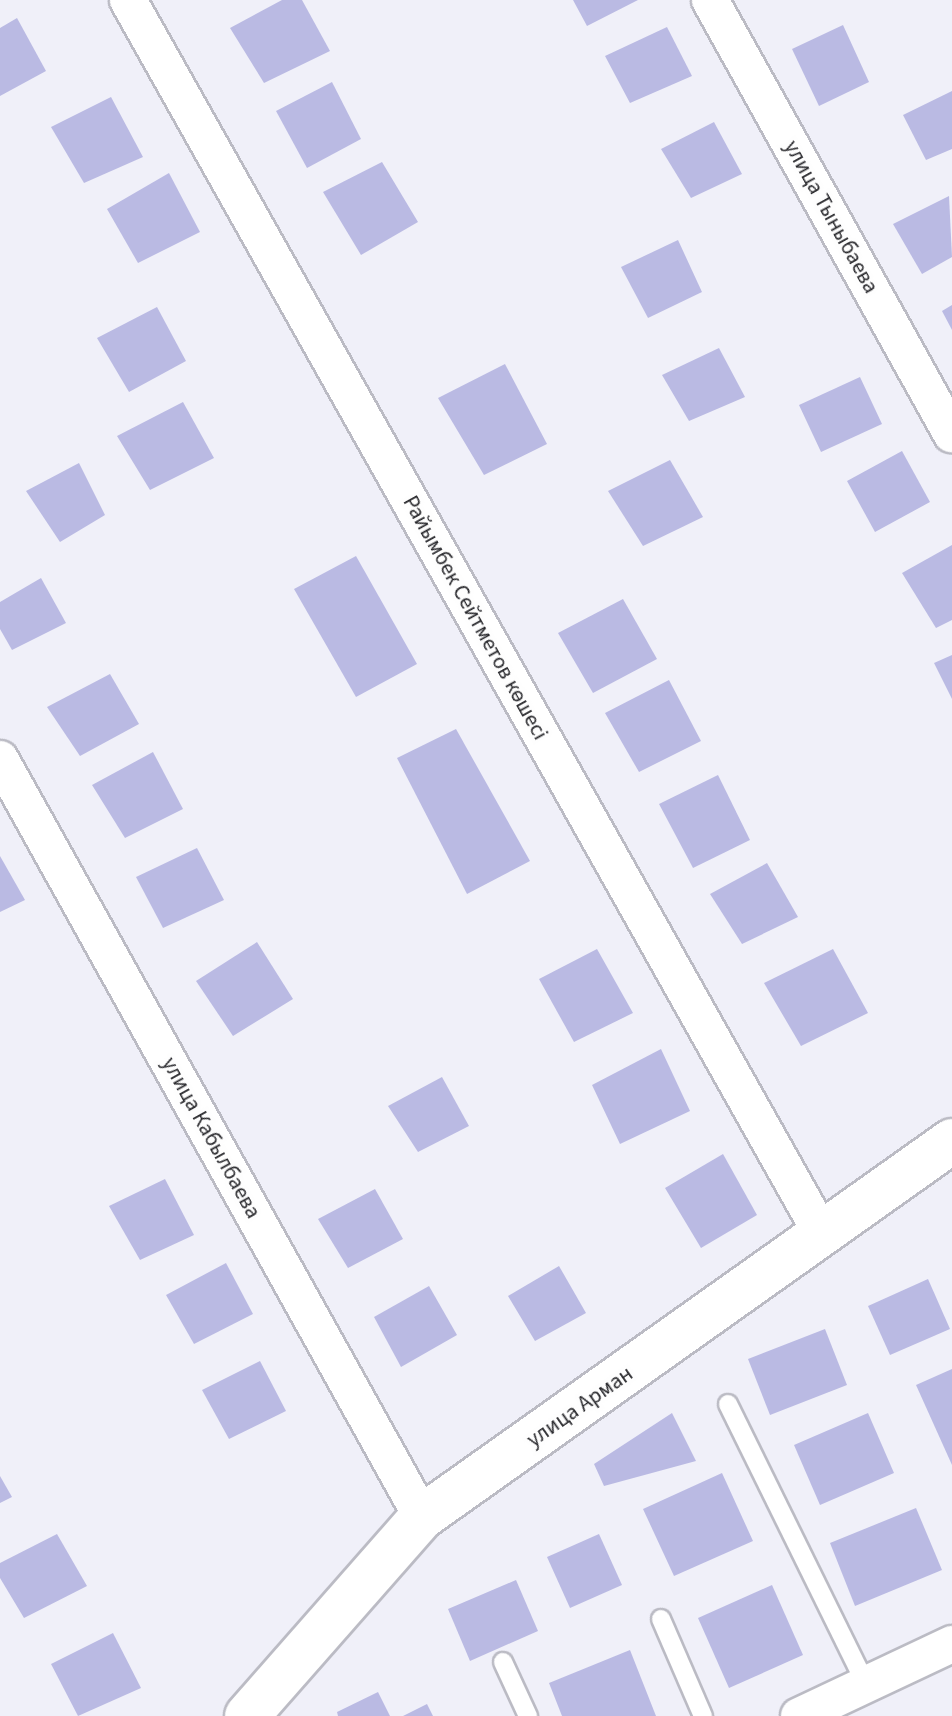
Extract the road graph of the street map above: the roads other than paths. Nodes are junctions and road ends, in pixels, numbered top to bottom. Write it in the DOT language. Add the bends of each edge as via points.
graph roads {
  1 [pos="128,0"];
  2 [pos="710,0"];
  3 [pos="952,434"];
  4 [pos="0,759"];
  5 [pos="952,1141"];
  6 [pos="823,1236"];
  7 [pos="728,1404"];
  8 [pos="422,1517"];
  9 [pos="661,1619"];
  10 [pos="952,1644"];
  11 [pos="503,1662"];
  12 [pos="865,1683"];
  13 [pos="247,1716"];
  14 [pos="528,1716"];
  15 [pos="703,1716"];
  16 [pos="799,1716"];
  1 -- 6 [label="street, Райымбек Сейтметов көшесі"];
  2 -- 3 [label="street, улица Тыныбаева"];
  4 -- 8 [label="street, улица Кабылбаева"];
  5 -- 6 [label="street, улица Арман"];
  6 -- 8 [label="street, улица Арман"];
  7 -- 12 [label="lane"];
  8 -- 13 [label="street, улица Арман"];
  9 -- 15 [label="lane"];
  10 -- 12 [label="street"];
  11 -- 14 [label="lane"];
  12 -- 16 [label="street"];
}
